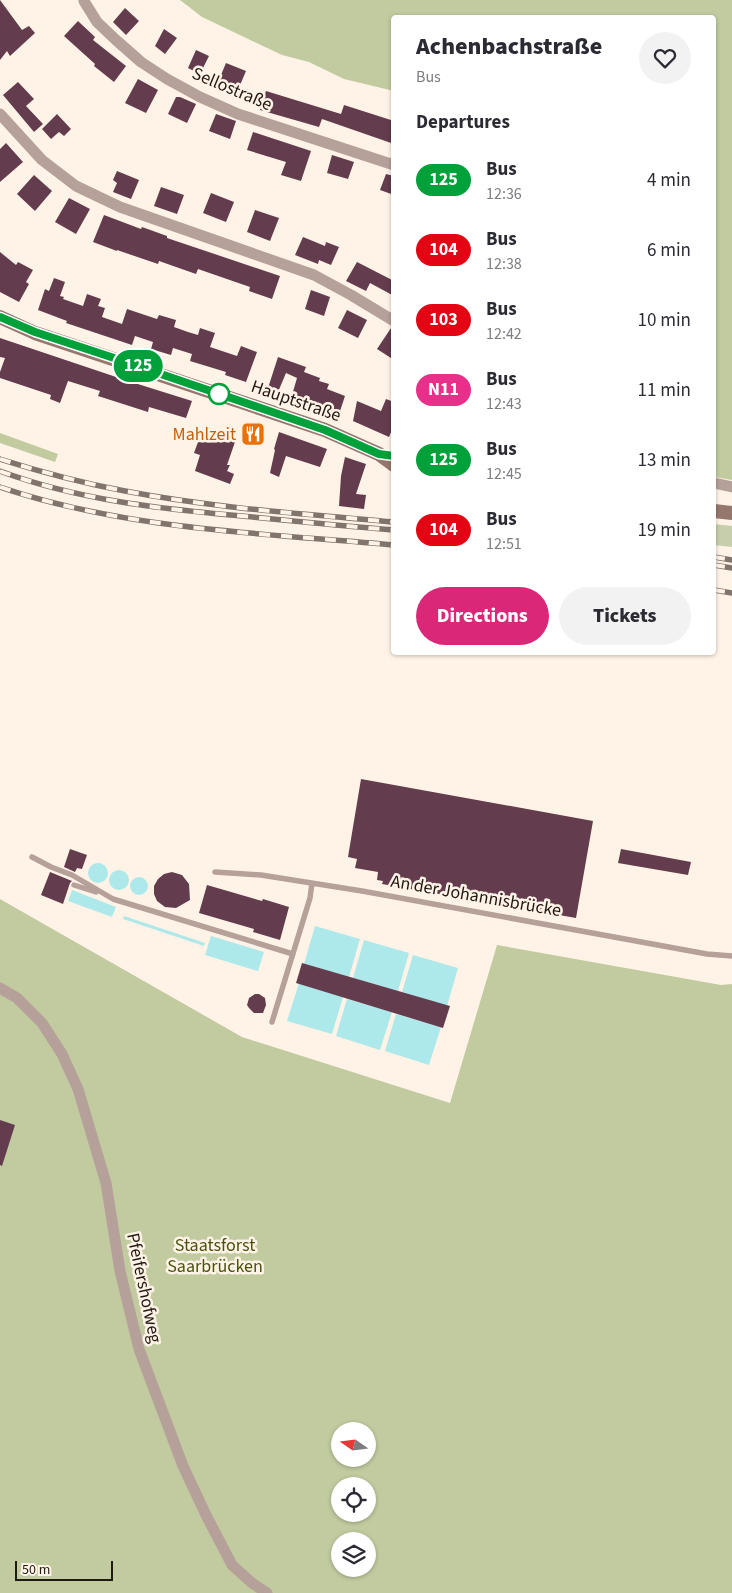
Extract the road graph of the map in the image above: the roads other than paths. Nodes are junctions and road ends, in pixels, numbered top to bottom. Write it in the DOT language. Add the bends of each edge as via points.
graph roads {
  1 [pos="84,0"];
  2 [pos="0,114"];
  3 [pos="391,164"];
  4 [pos="0,317"];
  5 [pos="391,319"];
  6 [pos="379,454"];
  7 [pos="391,456"];
  8 [pos="391,463"];
  9 [pos="716,483"];
  10 [pos="732,487"];
  11 [pos="716,510"];
  12 [pos="732,513"];
  13 [pos="32,857"];
  14 [pos="215,872"];
  15 [pos="312,883"];
  16 [pos="74,884"];
  17 [pos="113,899"];
  18 [pos="293,954"];
  19 [pos="732,956"];
  20 [pos="0,988"];
  21 [pos="272,1022"];
  22 [pos="267,1593"];
  1 -- 3 [label="street, Sellostraße" via="97,22 141,62 200,97 238,114"];
  2 -- 5 [label="street" via="42,160 76,186 120,207 314,275"];
  4 -- 6 [label="main road, Hauptstraße" via="35,332 325,430"];
  6 -- 7 [label="main road, Hauptstraße"];
  6 -- 8 [label="main road, Hauptstraße"];
  9 -- 10 [label="street"];
  11 -- 12 [label="main road"];
  13 -- 17 [label="lane"];
  14 -- 15 [label="lane, An der Johannisbrücke"];
  15 -- 18 [label="lane"];
  15 -- 19 [label="lane, An der Johannisbrücke"];
  16 -- 17 [label="lane"];
  17 -- 18 [label="lane"];
  18 -- 21 [label="lane"];
  20 -- 22 [label="street, Pfeifershofweg" via="17,998 42,1023 74,1080 106,1184 120,1271 139,1349 183,1466 232,1565"];
}
